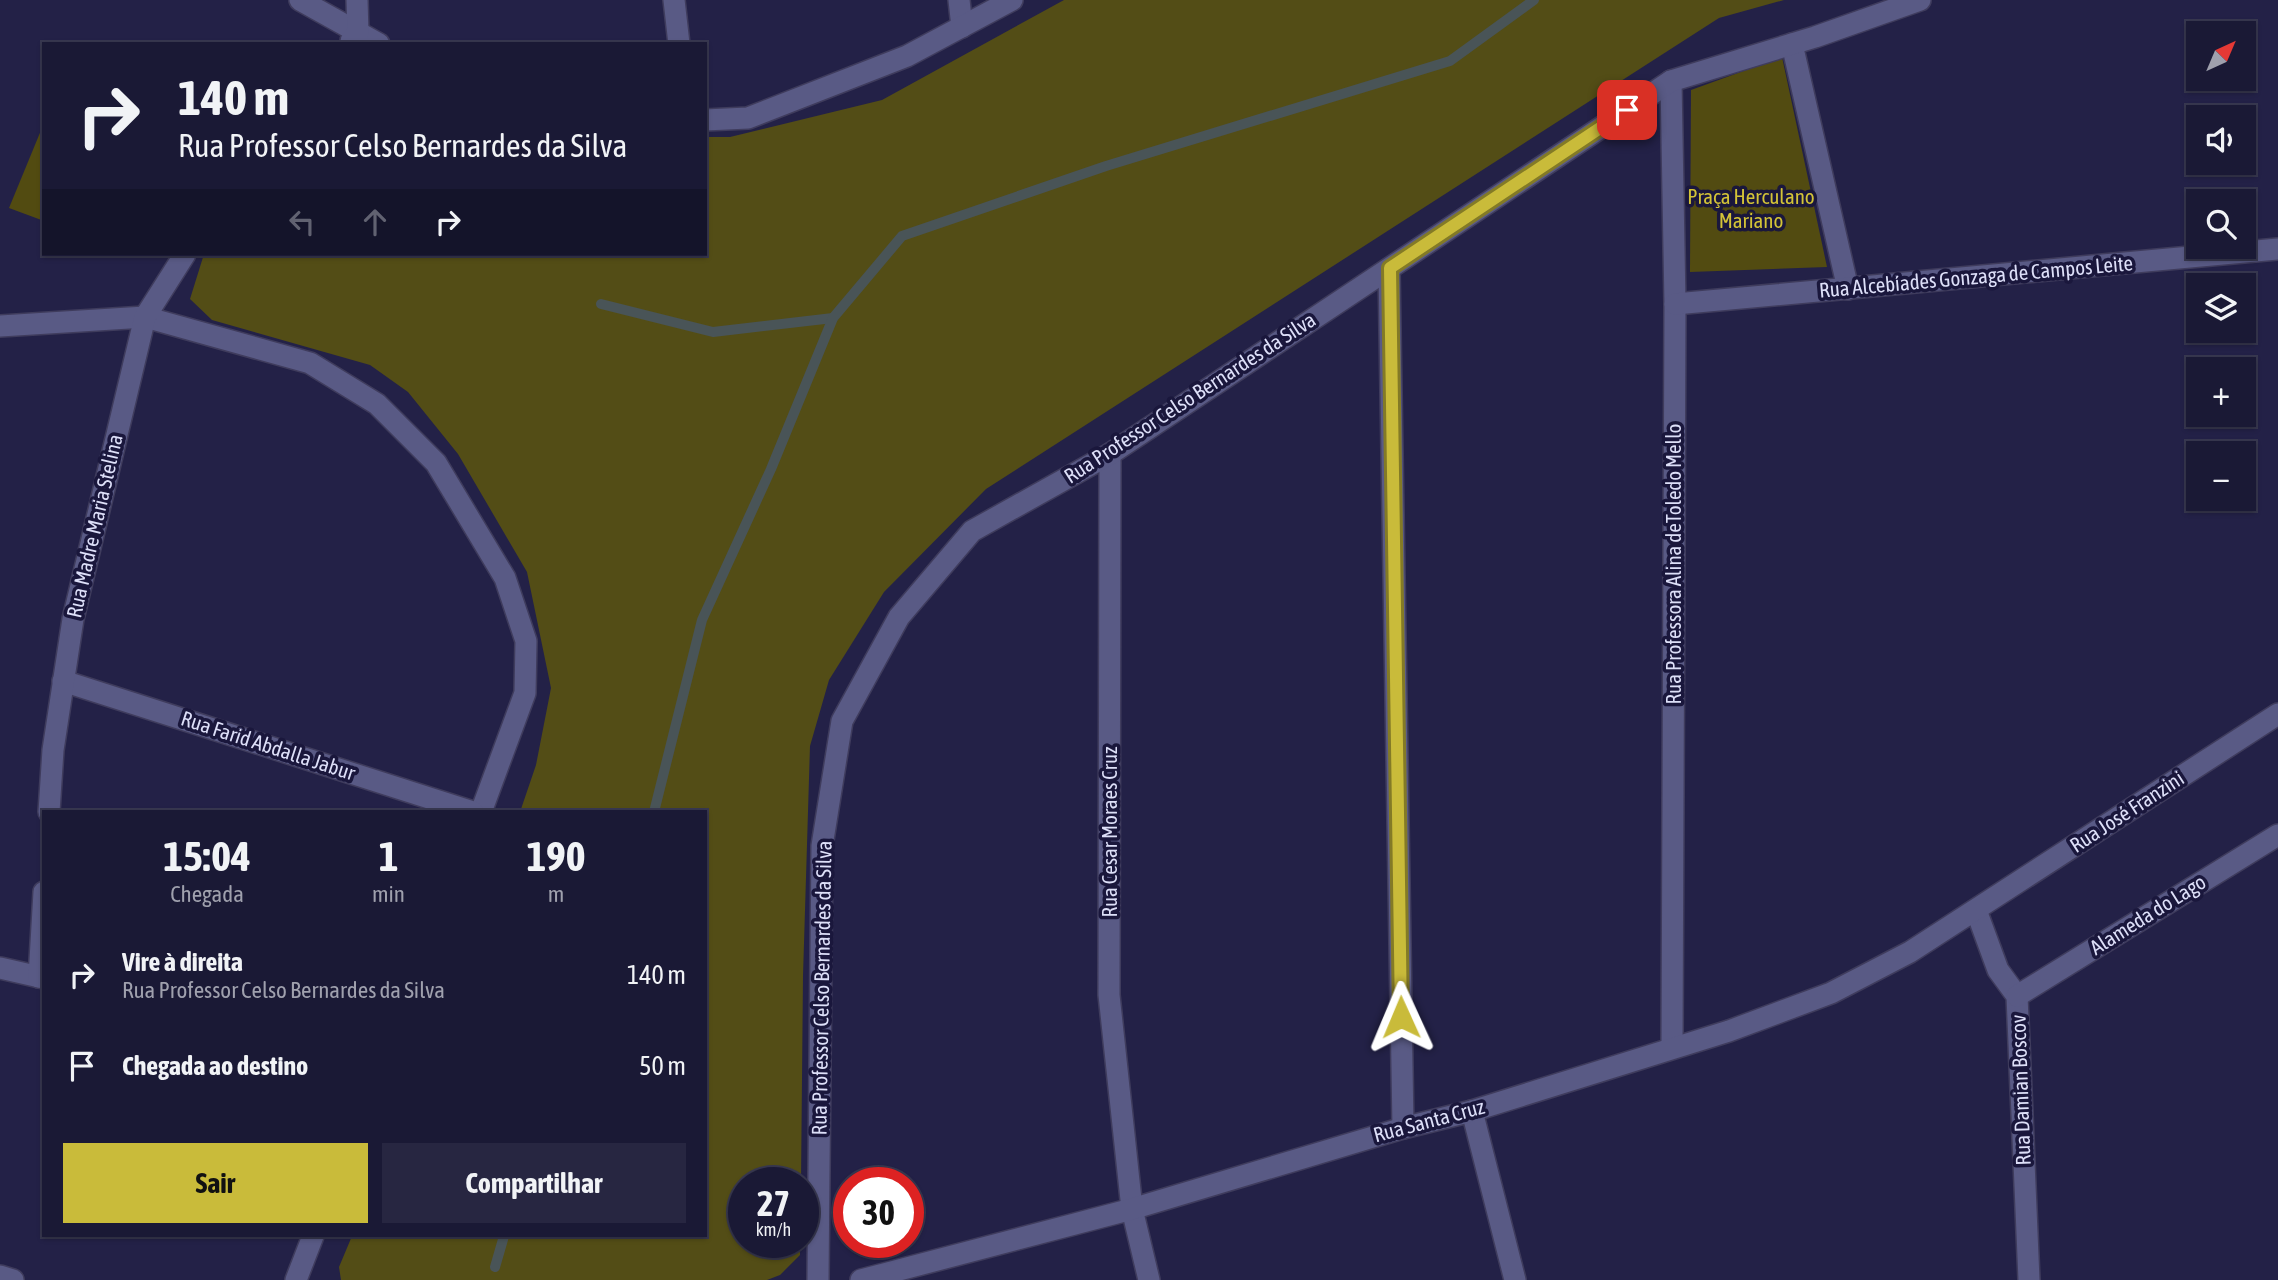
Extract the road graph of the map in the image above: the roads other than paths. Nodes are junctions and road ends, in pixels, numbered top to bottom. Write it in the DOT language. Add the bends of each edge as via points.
graph roads {
  1 [pos="300,0"];
  2 [pos="357,0"];
  3 [pos="674,0"];
  4 [pos="959,0"];
  5 [pos="1012,0"];
  6 [pos="1920,0"];
  7 [pos="962,27"];
  8 [pos="354,38"];
  9 [pos="679,42"];
  10 [pos="1793,44"];
  11 [pos="1671,81"];
  12 [pos="707,120"];
  13 [pos="2278,249"];
  14 [pos="184,256"];
  15 [pos="1390,268"];
  16 [pos="1847,289"];
  17 [pos="1675,304"];
  18 [pos="145,317"];
  19 [pos="0,326"];
  20 [pos="1110,454"];
  21 [pos="63,681"];
  22 [pos="2278,714"];
  23 [pos="49,810"];
  24 [pos="467,810"];
  25 [pos="482,810"];
  26 [pos="2278,835"];
  27 [pos="1976,910"];
  28 [pos="42,949"];
  29 [pos="0,968"];
  30 [pos="41,978"];
  31 [pos="2017,996"];
  32 [pos="1672,1046"];
  33 [pos="1472,1111"];
  34 [pos="1403,1128"];
  35 [pos="1132,1209"];
  36 [pos="313,1237"];
  37 [pos="0,1276"];
  38 [pos="13,1280"];
  39 [pos="296,1280"];
  40 [pos="818,1280"];
  41 [pos="862,1280"];
  42 [pos="1149,1280"];
  43 [pos="1514,1280"];
  44 [pos="2029,1280"];
  1 -- 8 [label="street"];
  2 -- 8 [label="street"];
  3 -- 9 [label="street"];
  4 -- 7 [label="street"];
  5 -- 7 [label="street"];
  6 -- 10 [label="street, Rua Professor Celso Bernardes da Silva"];
  7 -- 12 [label="street" via="907,56 748,118"];
  10 -- 11 [label="street, Rua Professor Celso Bernardes da Silva"];
  10 -- 16 [label="street"];
  11 -- 15 [label="street, Rua Professor Celso Bernardes da Silva"];
  11 -- 17 [label="street, Rua Professora Alina deToledo Mello"];
  13 -- 16 [label="street, Rua Alcebíades Gonzaga de Campos Leite"];
  14 -- 18 [label="street, Rua Madre Maria Stelina"];
  15 -- 20 [label="street, Rua Professor Celso Bernardes da Silva"];
  15 -- 34 [label="street"];
  16 -- 17 [label="street, Rua Alcebíades Gonzaga de Campos Leite"];
  17 -- 32 [label="street, Rua Professora Alina deToledo Mello"];
  18 -- 19 [label="street"];
  18 -- 21 [label="street, Rua Madre Maria Stelina" via="73,619"];
  18 -- 25 [label="street" via="310,363 377,404 436,463 505,578 526,640 525,693"];
  20 -- 35 [label="street, Rua Cesar Moraes Cruz" via="1109,995"];
  20 -- 40 [label="street, Rua Professor Celso Bernardes da Silva" via="972,531 899,617 842,721 822,846"];
  21 -- 23 [label="street, Rua Madre Maria Stelina" via="52,750"];
  21 -- 24 [label="street, Rua Farid Abdalla Jabur"];
  22 -- 27 [label="street, Rua José Franzini"];
  26 -- 31 [label="street, Alameda do Lago"];
  27 -- 31 [label="street, Rua Damian Boscov" via="1998,970"];
  27 -- 32 [label="street, Rua Santa Cruz" via="1910,952 1831,993 1729,1031"];
  28 -- 30 [label="street"];
  29 -- 30 [label="street"];
  31 -- 44 [label="street, Rua Damian Boscov"];
  32 -- 33 [label="street, Rua Santa Cruz"];
  33 -- 34 [label="street, Rua Santa Cruz"];
  33 -- 43 [label="street"];
  34 -- 35 [label="street, Rua Santa Cruz"];
  35 -- 41 [label="street, Rua Santa Cruz"];
  35 -- 42 [label="street, Rua Cesar Moraes Cruz"];
  36 -- 39 [label="street"];
  37 -- 38 [label="street"];
}
